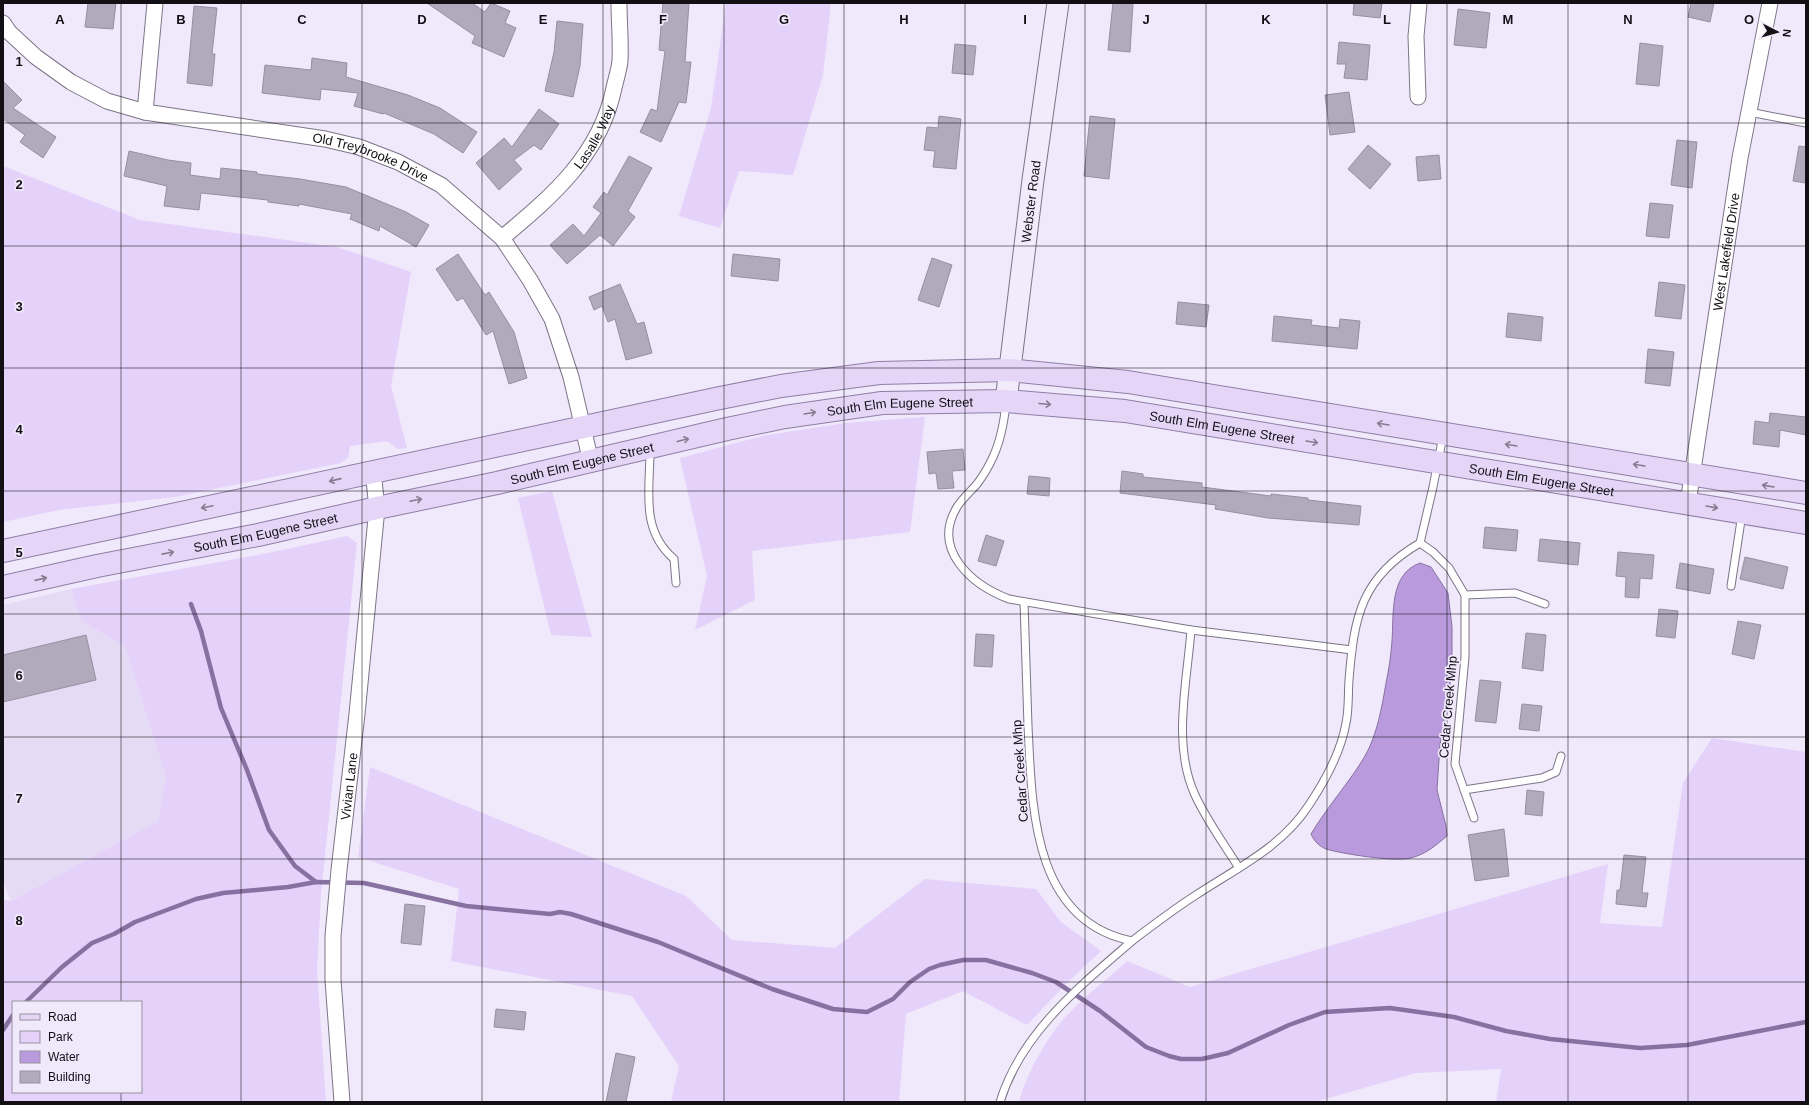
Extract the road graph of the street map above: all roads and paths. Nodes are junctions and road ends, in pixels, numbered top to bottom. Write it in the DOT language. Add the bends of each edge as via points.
graph roads {
  1 [pos="155,3"];
  2 [pos="619,3"];
  3 [pos="1058,3"];
  4 [pos="1419,3"];
  5 [pos="1770,3"];
  6 [pos="3,23"];
  7 [pos="1418,96"];
  8 [pos="145,112"];
  9 [pos="1749,112"];
  10 [pos="1806,123"];
  11 [pos="502,238"];
  12 [pos="1009,370"];
  13 [pos="1006,401"];
  14 [pos="583,427"];
  15 [pos="1443,434"];
  16 [pos="650,448"];
  17 [pos="590,462"];
  18 [pos="1438,464"];
  19 [pos="372,471"];
  20 [pos="1693,474"];
  21 [pos="1806,493"];
  22 [pos="1688,503"];
  23 [pos="377,508"];
  24 [pos="1742,512"];
  25 [pos="1806,523"];
  26 [pos="1420,543"];
  27 [pos="3,551"];
  28 [pos="676,583"];
  29 [pos="1731,586"];
  30 [pos="3,587"];
  31 [pos="1465,595"];
  32 [pos="1024,602"];
  33 [pos="1545,604"];
  34 [pos="1192,630"];
  35 [pos="1352,650"];
  36 [pos="1561,756"];
  37 [pos="1464,790"];
  38 [pos="1474,818"];
  39 [pos="1239,868"];
  40 [pos="1132,941"];
  41 [pos="342,1102"];
  42 [pos="1000,1102"];
  1 -- 8 [label="street"];
  2 -- 11 [label="street, Lasalle Way" via="620,62 612,100 599,133 582,161 555,191"];
  3 -- 12 [label="street, Webster Road" via="1032,180"];
  4 -- 7 [label="street" via="1416,36"];
  5 -- 9 [label="street, West Lakefield Drive"];
  6 -- 8 [label="street, Old Treybrooke Drive" via="36,57 71,82 107,101"];
  8 -- 11 [label="street, Old Treybrooke Drive" via="326,139 359,147 398,162 441,185"];
  9 -- 10 [label="lane"];
  9 -- 20 [label="street, West Lakefield Drive"];
  11 -- 14 [label="street, Old Treybrooke Drive" via="552,319 571,377"];
  12 -- 13 [label="street, Webster Road"];
  12 -- 14 [label="main road" via="879,373 781,386"];
  15 -- 12 [label="main road, one-way" via="1128,382"];
  16 -- 13 [label="main road, South Elm Eugene Street, one-way" via="785,417 882,403"];
  13 -- 18 [label="main road, South Elm Eugene Street, one-way" via="1125,412"];
  13 -- 32 [label="lane" via="1002,429 992,458 979,482 957,507 949,533 954,556 966,573 996,594"];
  14 -- 17 [label="street, Old Treybrooke Drive"];
  14 -- 19 [label="main road"];
  15 -- 18 [label="lane"];
  20 -- 15 [label="main road, one-way"];
  16 -- 17 [label="main road, South Elm Eugene Street"];
  16 -- 28 [label="lane" via="648,501 651,526 662,550 674,559"];
  23 -- 17 [label="main road, South Elm Eugene Street, one-way"];
  18 -- 22 [label="main road, South Elm Eugene Street"];
  18 -- 26 [label="lane"];
  19 -- 23 [label="street, Vivian Lane"];
  19 -- 27 [label="main road, one-way"];
  21 -- 20 [label="main road, one-way"];
  20 -- 22 [label="street, West Lakefield Drive"];
  22 -- 24 [label="main road, South Elm Eugene Street, one-way"];
  30 -- 23 [label="main road, South Elm Eugene Street, one-way"];
  23 -- 41 [label="street, Vivian Lane" via="334,936 333,980"];
  24 -- 25 [label="main road, South Elm Eugene Street"];
  24 -- 29 [label="lane"];
  26 -- 31 [label="lane" via="1449,568"];
  26 -- 35 [label="lane" via="1393,562 1371,587 1356,620"];
  31 -- 33 [label="lane" via="1515,593"];
  31 -- 37 [label="lane, Cedar Creek Mhp" via="1465,657 1455,764"];
  32 -- 34 [label="lane"];
  32 -- 40 [label="lane, Cedar Creek Mhp" via="1031,798 1042,852 1055,882 1073,910 1103,932"];
  34 -- 35 [label="lane"];
  34 -- 39 [label="lane" via="1182,734 1184,760 1195,795"];
  35 -- 39 [label="lane" via="1346,722 1341,742 1324,780 1309,806 1289,831 1266,852"];
  36 -- 37 [label="lane" via="1556,772 1542,778"];
  37 -- 38 [label="lane, Cedar Creek Mhp"];
  39 -- 40 [label="lane" via="1195,895"];
  40 -- 42 [label="lane" via="1094,974 1041,1027 1012,1071"];
}
